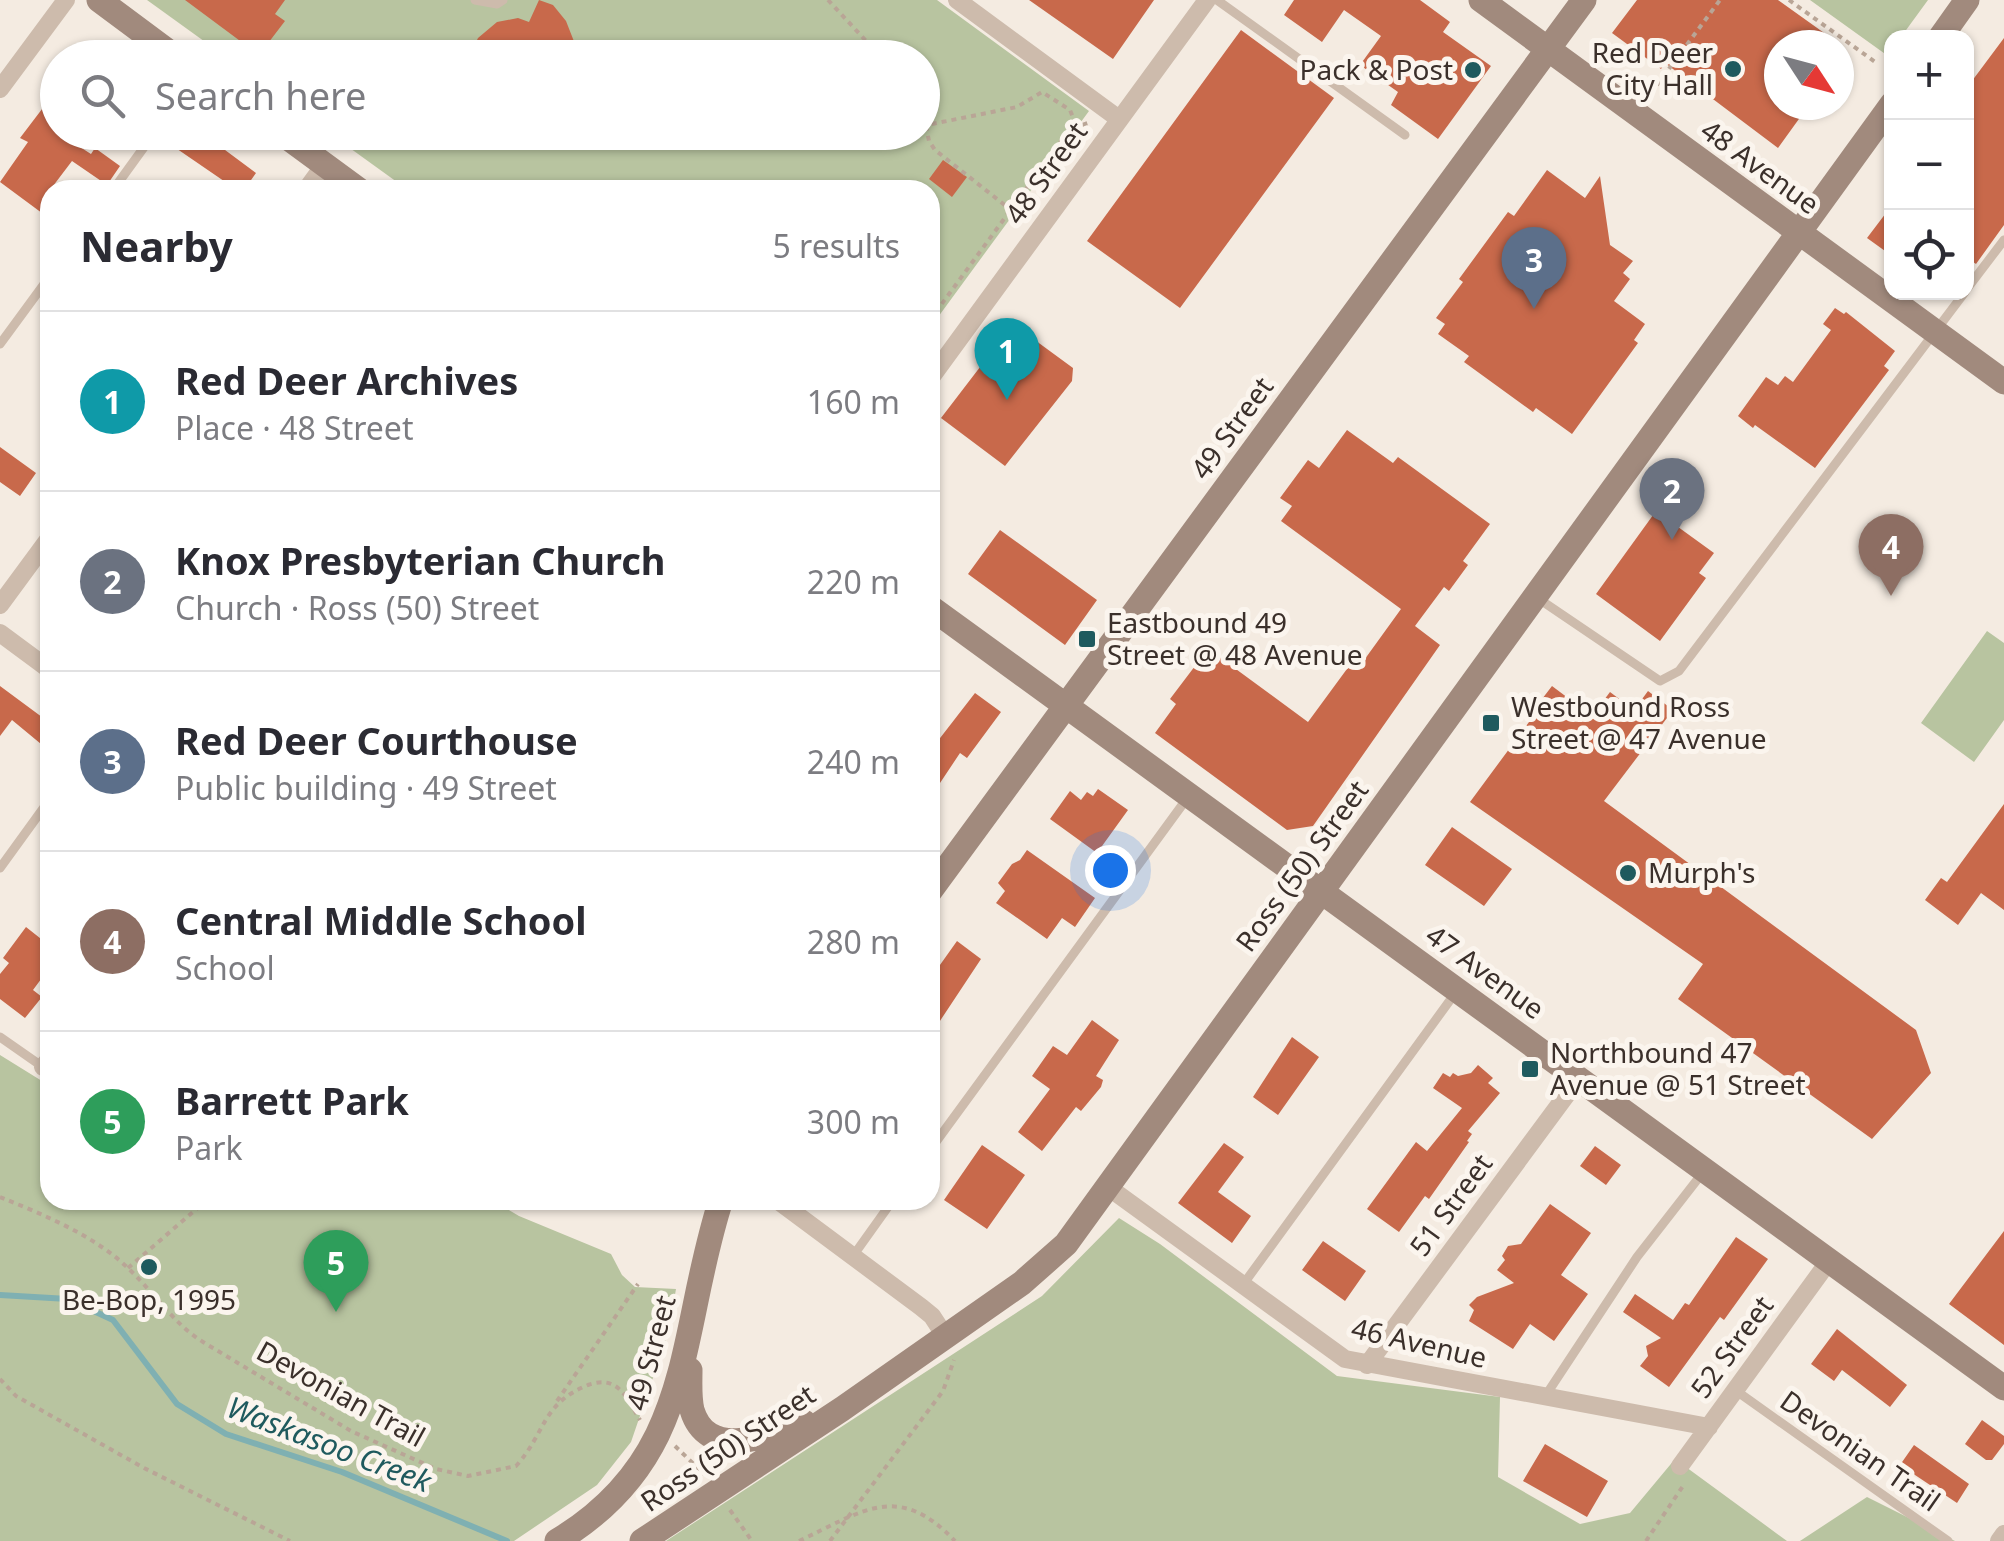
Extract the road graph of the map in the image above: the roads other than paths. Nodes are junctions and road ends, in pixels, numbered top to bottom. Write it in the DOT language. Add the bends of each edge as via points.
graph roads {
  1 [pos="66,0"];
  2 [pos="98,0"];
  3 [pos="475,0"];
  4 [pos="503,0"];
  5 [pos="957,0"];
  6 [pos="1206,0"];
  7 [pos="1217,0"];
  8 [pos="1481,0"];
  9 [pos="1584,0"];
  10 [pos="1967,0"];
  11 [pos="1946,30"];
  12 [pos="152,40"];
  13 [pos="1548,49"];
  14 [pos="0,89"];
  15 [pos="1884,115"];
  16 [pos="1119,119"];
  17 [pos="1405,135"];
  18 [pos="141,150"];
  19 [pos="304,150"];
  20 [pos="324,165"];
  21 [pos="119,180"];
  22 [pos="313,180"];
  23 [pos="345,180"];
  24 [pos="1799,232"];
  25 [pos="2004,240"];
  26 [pos="1974,280"];
  27 [pos="40,290"];
  28 [pos="1959,300"];
  29 [pos="1936,332"];
  30 [pos="0,344"];
  31 [pos="940,365"];
  32 [pos="2004,382"];
  33 [pos="40,551"];
  34 [pos="1534,596"];
  35 [pos="0,605"];
  36 [pos="940,622"];
  37 [pos="0,633"];
  38 [pos="40,663"];
  39 [pos="1066,705"];
  40 [pos="1189,795"];
  41 [pos="40,812"];
  42 [pos="0,868"];
  43 [pos="940,878"];
  44 [pos="1321,890"];
  45 [pos="1457,989"];
  46 [pos="0,1037"];
  47 [pos="40,1058"];
  48 [pos="1579,1078"];
  49 [pos="940,1136"];
  50 [pos="1704,1170"];
  51 [pos="1108,1186"];
  52 [pos="719,1210"];
  53 [pos="790,1210"];
  54 [pos="886,1210"];
  55 [pos="852,1256"];
  56 [pos="1829,1261"];
  57 [pos="1242,1286"];
  58 [pos="689,1344"];
  59 [pos="949,1348"];
  60 [pos="1367,1365"];
  61 [pos="2004,1388"];
  62 [pos="1740,1394"];
  63 [pos="1544,1397"];
  64 [pos="842,1408"];
  65 [pos="1709,1426"];
  66 [pos="1685,1471"];
  67 [pos="2004,1534"];
  68 [pos="560,1540"];
  69 [pos="642,1541"];
  70 [pos="1948,1541"];
  71 [pos="1999,1541"];
  1 -- 14 [label="street"];
  2 -- 12 [label="main road"];
  3 -- 4 [label="lane"];
  5 -- 16 [label="street"];
  6 -- 16 [label="street, 48 Street"];
  7 -- 17 [label="lane"];
  8 -- 13 [label="main road, 48 Avenue"];
  9 -- 13 [label="main road, 49 Street"];
  10 -- 11 [label="main road"];
  13 -- 24 [label="main road, 48 Avenue"];
  13 -- 39 [label="main road, 49 Street"];
  15 -- 24 [label="main road, Ross (50) Street"];
  16 -- 31 [label="street, 48 Street"];
  18 -- 21 [label="lane"];
  19 -- 20 [label="main road"];
  20 -- 22 [label="street"];
  20 -- 23 [label="main road"];
  24 -- 29 [label="main road, 48 Avenue"];
  24 -- 34 [label="main road, Ross (50) Street"];
  25 -- 26 [label="lane"];
  27 -- 30 [label="lane"];
  28 -- 29 [label="lane"];
  29 -- 32 [label="main road, 48 Avenue"];
  29 -- 34 [label="lane" via="1680,671 1660,682"];
  33 -- 35 [label="street"];
  34 -- 44 [label="main road, Ross (50) Street"];
  36 -- 39 [label="main road, 47 Avenue"];
  37 -- 38 [label="street"];
  39 -- 40 [label="main road, 47 Avenue"];
  39 -- 43 [label="main road, 49 Street"];
  40 -- 44 [label="main road, 47 Avenue"];
  40 -- 49 [label="lane"];
  41 -- 42 [label="lane"];
  44 -- 45 [label="main road, 47 Avenue"];
  44 -- 51 [label="main road, Ross (50) Street"];
  45 -- 48 [label="main road, 47 Avenue"];
  45 -- 57 [label="lane"];
  46 -- 47 [label="lane"];
  48 -- 50 [label="main road, 47 Avenue"];
  48 -- 60 [label="street, 51 Street"];
  50 -- 56 [label="main road, 47 Avenue"];
  50 -- 63 [label="lane"];
  51 -- 57 [label="street, 46 Avenue"];
  51 -- 59 [label="main road, Ross (50) Street" via="1066,1244"];
  52 -- 58 [label="main road, 49 Street"];
  53 -- 55 [label="street"];
  54 -- 55 [label="lane"];
  55 -- 59 [label="street" via="932,1316"];
  56 -- 61 [label="main road, 47 Avenue"];
  56 -- 62 [label="street, 52 Street"];
  57 -- 60 [label="street, 46 Avenue" via="1334,1353"];
  58 -- 64 [label="main road" via="693,1412 718,1438 751,1440"];
  58 -- 68 [label="main road, 49 Street" via="668,1418 646,1458 620,1491"];
  59 -- 64 [label="main road, Ross (50) Street"];
  60 -- 63 [label="street, 46 Avenue"];
  62 -- 65 [label="street, 52 Street"];
  62 -- 70 [label="lane, Devonian Trail"];
  63 -- 65 [label="street, 46 Avenue"];
  64 -- 69 [label="main road, Ross (50) Street"];
  65 -- 66 [label="street, 52 Street"];
  67 -- 71 [label="street"];
}
